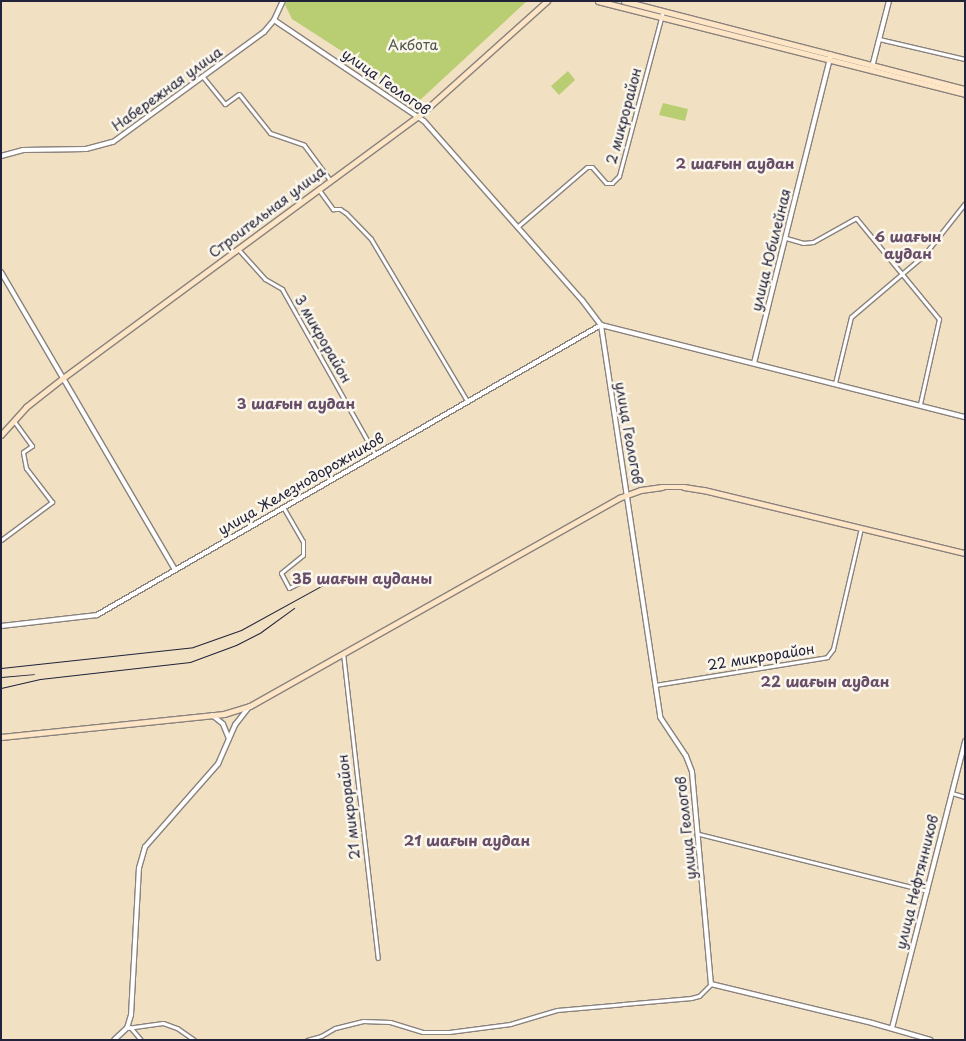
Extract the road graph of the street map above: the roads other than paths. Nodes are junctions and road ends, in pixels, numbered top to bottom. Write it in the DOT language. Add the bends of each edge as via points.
graph roads {
  1 [pos="283,1"];
  2 [pos="551,1"];
  3 [pos="598,1"];
  4 [pos="624,1"];
  5 [pos="889,1"];
  6 [pos="546,2"];
  7 [pos="663,11"];
  8 [pos="662,17"];
  9 [pos="274,20"];
  10 [pos="879,39"];
  11 [pos="830,57"];
  12 [pos="965,60"];
  13 [pos="872,68"];
  14 [pos="203,77"];
  15 [pos="933,83"];
  16 [pos="965,89"];
  17 [pos="965,94"];
  18 [pos="419,116"];
  19 [pos="1,156"];
  20 [pos="330,180"];
  21 [pos="317,189"];
  22 [pos="965,203"];
  23 [pos="517,227"];
  24 [pos="786,238"];
  25 [pos="238,249"];
  26 [pos="1,272"];
  27 [pos="902,274"];
  28 [pos="601,325"];
  29 [pos="754,363"];
  30 [pos="62,378"];
  31 [pos="836,383"];
  32 [pos="467,401"];
  33 [pos="920,404"];
  34 [pos="965,417"];
  35 [pos="14,421"];
  36 [pos="1,435"];
  37 [pos="375,454"];
  38 [pos="627,494"];
  39 [pos="283,506"];
  40 [pos="861,528"];
  41 [pos="1,540"];
  42 [pos="965,553"];
  43 [pos="175,570"];
  44 [pos="307,579"];
  45 [pos="1,626"];
  46 [pos="343,653"];
  47 [pos="654,685"];
  48 [pos="250,706"];
  49 [pos="212,715"];
  50 [pos="1,737"];
  51 [pos="229,740"];
  52 [pos="965,741"];
  53 [pos="952,793"];
  54 [pos="965,797"];
  55 [pos="699,834"];
  56 [pos="927,891"];
  57 [pos="378,958"];
  58 [pos="711,984"];
  59 [pos="129,1027"];
  60 [pos="892,1028"];
  61 [pos="185,1035"];
  62 [pos="114,1040"];
  63 [pos="141,1040"];
  64 [pos="187,1040"];
  65 [pos="194,1040"];
  66 [pos="307,1040"];
  67 [pos="931,1040"];
  1 -- 9 [label="street, Набережная улица"];
  2 -- 6 [label="main road, Строительная улица"];
  3 -- 8 [label="main road"];
  4 -- 7 [label="main road"];
  5 -- 10 [label="street"];
  6 -- 18 [label="main road, Строительная улица"];
  7 -- 8 [label="street"];
  7 -- 11 [label="main road"];
  8 -- 11 [label="main road"];
  8 -- 23 [label="street, 2 микрорайон" via="619,176 612,183 606,183 592,167 587,167"];
  9 -- 14 [label="street, Набережная улица" via="264,32"];
  9 -- 18 [label="street, улица Геологов"];
  10 -- 12 [label="street"];
  10 -- 13 [label="street"];
  11 -- 13 [label="main road"];
  11 -- 24 [label="street, улица Юбилейная"];
  13 -- 15 [label="main road"];
  14 -- 19 [label="street, Набережная улица" via="122,137 105,145 86,149 23,150"];
  14 -- 20 [label="street" via="224,104 239,94 270,133 304,145"];
  15 -- 16 [label="main road"];
  15 -- 17 [label="main road"];
  18 -- 20 [label="main road, Строительная улица"];
  18 -- 23 [label="street, улица Геологов"];
  20 -- 21 [label="main road, Строительная улица"];
  21 -- 25 [label="main road, Строительная улица"];
  21 -- 32 [label="street" via="333,209 346,213 371,239"];
  22 -- 27 [label="street" via="924,256"];
  23 -- 28 [label="street, улица Геологов"];
  24 -- 27 [label="street" via="813,242 856,218"];
  24 -- 29 [label="street, улица Юбилейная"];
  25 -- 30 [label="main road, Строительная улица"];
  25 -- 37 [label="street, 3 микрорайон" via="265,279 282,289"];
  26 -- 30 [label="street"];
  27 -- 31 [label="street" via="851,317"];
  27 -- 33 [label="street" via="939,319"];
  28 -- 29 [label="street"];
  28 -- 32 [label="street, улица Железнодорожников"];
  28 -- 38 [label="street, улица Геологов"];
  29 -- 31 [label="street"];
  30 -- 35 [label="main road, Строительная улица"];
  30 -- 43 [label="street"];
  31 -- 33 [label="street"];
  32 -- 37 [label="street, улица Железнодорожников"];
  33 -- 34 [label="street"];
  35 -- 36 [label="main road, Строительная улица"];
  35 -- 41 [label="street" via="32,446 23,452 26,468 52,502"];
  37 -- 39 [label="street, улица Железнодорожников"];
  38 -- 40 [label="main road" via="662,486 684,486"];
  38 -- 46 [label="main road"];
  38 -- 47 [label="street, улица Геологов"];
  39 -- 43 [label="street, улица Железнодорожников"];
  39 -- 44 [label="street" via="303,540 303,555 280,572 289,588"];
  40 -- 42 [label="main road"];
  40 -- 47 [label="street, 22 микрорайон" via="833,649 826,657"];
  43 -- 45 [label="street, улица Железнодорожников" via="97,615"];
  46 -- 48 [label="main road"];
  46 -- 57 [label="street, 21 микрорайон"];
  47 -- 55 [label="street, улица Геологов" via="660,717 689,763"];
  48 -- 49 [label="main road"];
  48 -- 51 [label="street" via="239,718"];
  49 -- 50 [label="main road"];
  49 -- 51 [label="street" via="223,724"];
  51 -- 59 [label="street" via="218,764 151,838 142,856 137,886"];
  52 -- 53 [label="street, улица Нефтянников"];
  53 -- 54 [label="street"];
  53 -- 56 [label="street, улица Нефтянников"];
  55 -- 56 [label="street"];
  55 -- 58 [label="street, улица Геологов"];
  56 -- 60 [label="street, улица Нефтянников"];
  58 -- 60 [label="street"];
  58 -- 66 [label="street" via="699,996 691,998 556,1010 501,1026 423,1032 390,1022 363,1021"];
  59 -- 61 [label="street" via="162,1023"];
  59 -- 62 [label="street"];
  59 -- 63 [label="street"];
  60 -- 67 [label="street"];
  61 -- 64 [label="street"];
  61 -- 65 [label="street"];
}
